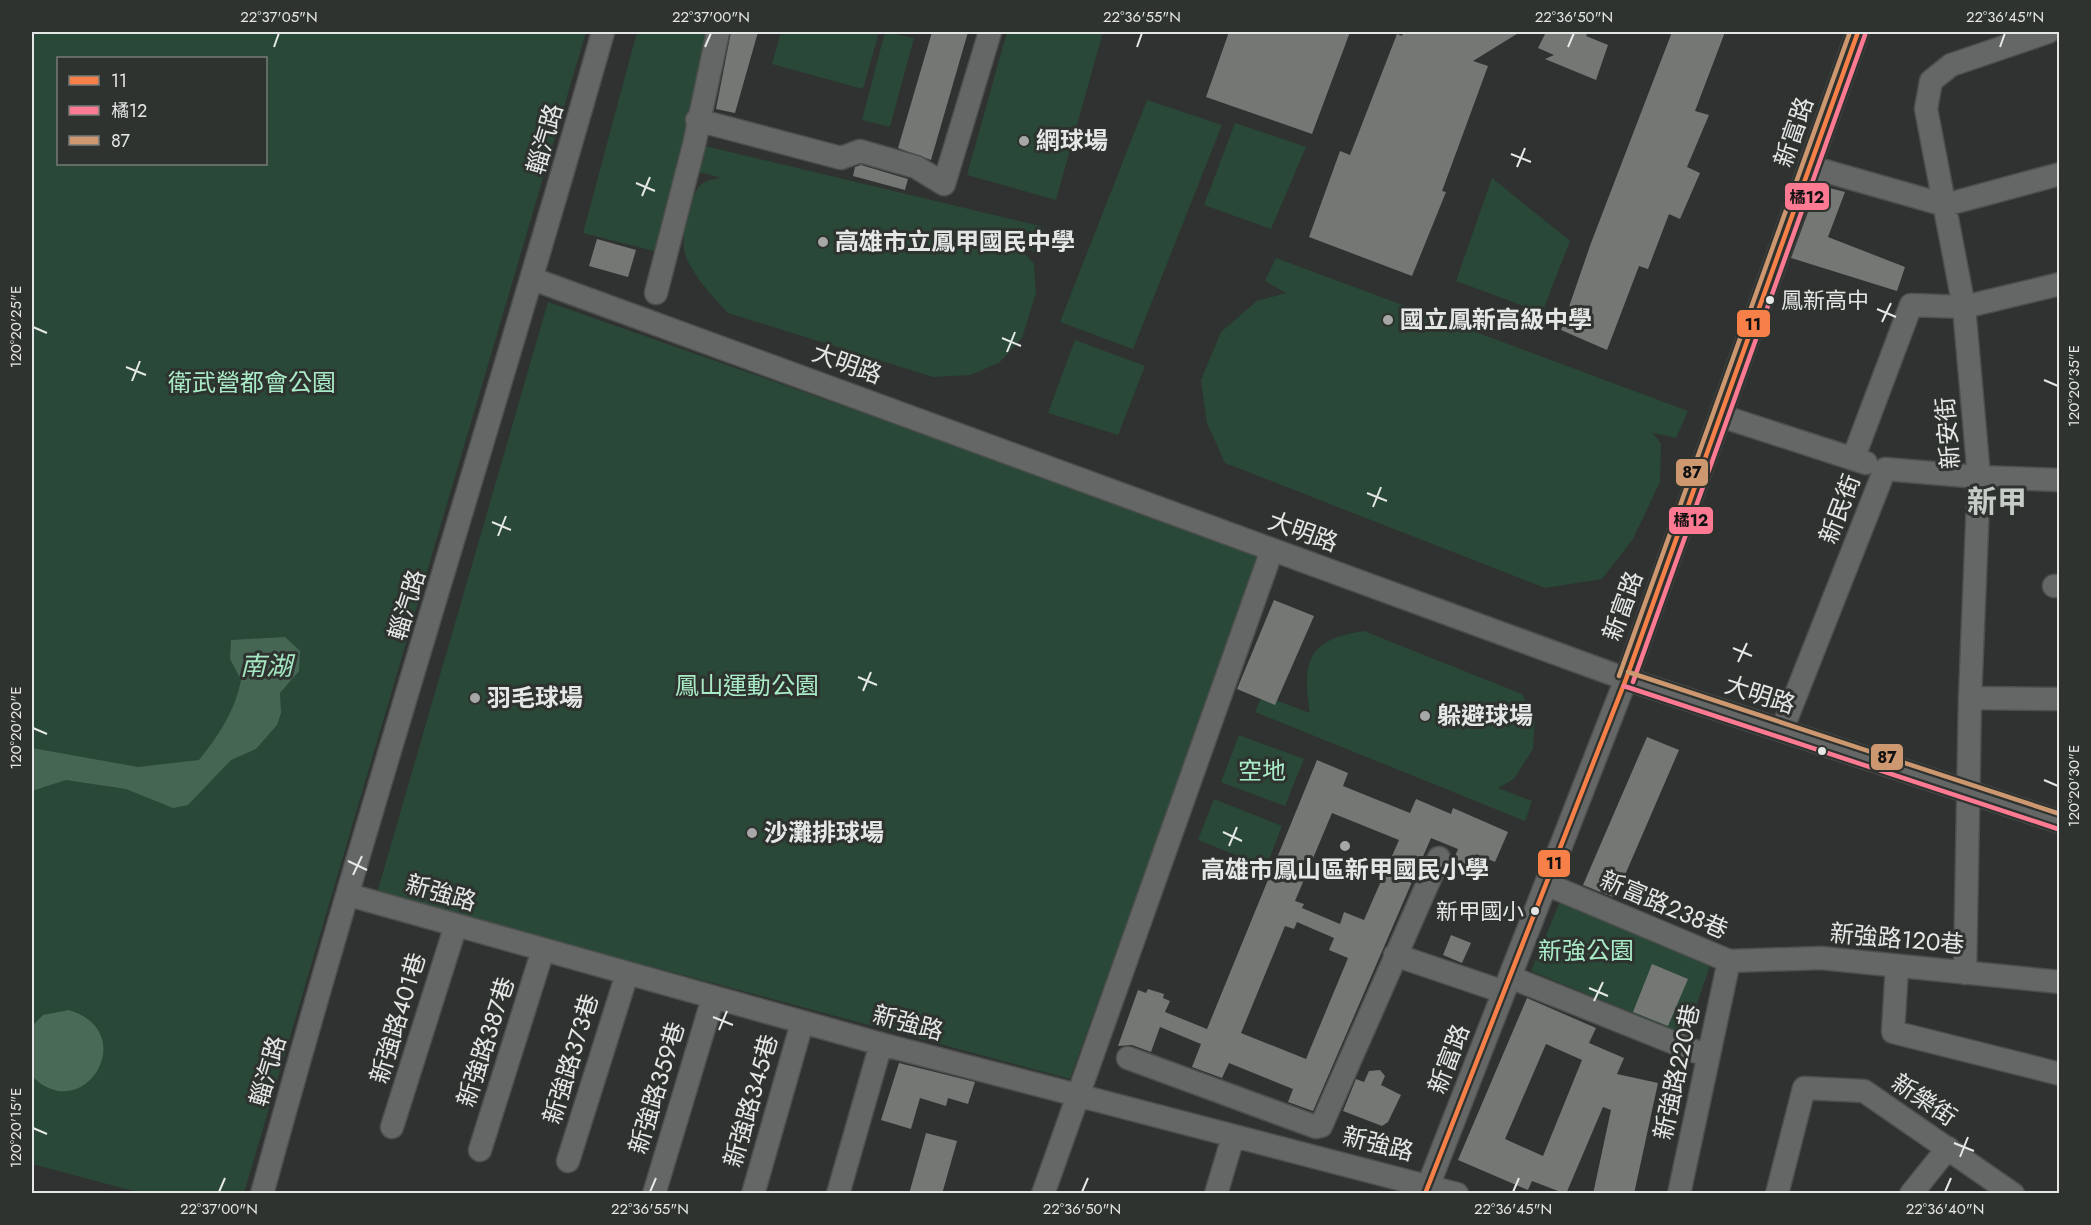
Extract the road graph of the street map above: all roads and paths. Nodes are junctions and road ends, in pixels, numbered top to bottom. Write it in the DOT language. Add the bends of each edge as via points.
graph roads {
  1 [pos="603,32"];
  2 [pos="718,32"];
  3 [pos="990,32"];
  4 [pos="1858,32"];
  5 [pos="2048,32"];
  6 [pos="697,120"];
  7 [pos="1811,167"];
  8 [pos="2060,174"];
  9 [pos="1945,205"];
  10 [pos="533,279"];
  11 [pos="2058,290"];
  12 [pos="656,293"];
  13 [pos="1964,307"];
  14 [pos="1721,416"];
  15 [pos="1853,459"];
  16 [pos="1885,469"];
  17 [pos="1979,477"];
  18 [pos="2060,480"];
  19 [pos="1272,550"];
  20 [pos="1626,679"];
  21 [pos="1970,698"];
  22 [pos="2060,699"];
  23 [pos="1782,730"];
  24 [pos="1968,792"];
  25 [pos="2060,822"];
  26 [pos="1439,858"];
  27 [pos="1546,884"];
  28 [pos="349,895"];
  29 [pos="456,925"];
  30 [pos="543,950"];
  31 [pos="1395,954"];
  32 [pos="1729,961"];
  33 [pos="1898,966"];
  34 [pos="1965,973"];
  35 [pos="627,974"];
  36 [pos="2060,982"];
  37 [pos="1507,985"];
  38 [pos="712,998"];
  39 [pos="802,1023"];
  40 [pos="881,1044"];
  41 [pos="1707,1056"];
  42 [pos="1128,1058"];
  43 [pos="2060,1074"];
  44 [pos="1076,1095"];
  45 [pos="392,1127"];
  46 [pos="1233,1137"];
  47 [pos="1948,1148"];
  48 [pos="480,1150"];
  49 [pos="568,1161"];
  50 [pos="1427,1189"];
  51 [pos="262,1194"];
  52 [pos="654,1194"];
  53 [pos="753,1194"];
  54 [pos="838,1194"];
  55 [pos="1043,1194"];
  56 [pos="1216,1194"];
  57 [pos="1457,1194"];
  58 [pos="1679,1194"];
  59 [pos="1777,1194"];
  60 [pos="1911,1194"];
  61 [pos="2013,1194"];
  1 -- 10 [label="street, 輜汽路"];
  2 -- 6 [label="street"];
  3 -- 6 [label="street" via="944,184 916,167 860,151 841,158"];
  4 -- 7 [label="street, 新富路"];
  5 -- 9 [label="street, 新安街" via="1951,65 1931,81 1926,109"];
  6 -- 12 [label="street"];
  7 -- 9 [label="street"];
  7 -- 14 [label="street, 新富路"];
  8 -- 9 [label="street"];
  9 -- 13 [label="street, 新安街"];
  10 -- 19 [label="street, 大明路"];
  10 -- 28 [label="street, 輜汽路"];
  11 -- 13 [label="street"];
  13 -- 15 [label="street" via="1911,305"];
  13 -- 17 [label="street, 新安街"];
  14 -- 15 [label="street"];
  14 -- 20 [label="street, 新富路"];
  15 -- 16 [label="street"];
  16 -- 17 [label="street, 新民街"];
  16 -- 23 [label="street, 新民街"];
  17 -- 18 [label="street, 新民街"];
  17 -- 21 [label="street, 新安街"];
  19 -- 20 [label="street, 大明路"];
  19 -- 44 [label="street"];
  20 -- 23 [label="street, 大明路"];
  20 -- 27 [label="street, 新富路"];
  21 -- 22 [label="street"];
  21 -- 24 [label="street, 新安街"];
  23 -- 24 [label="street, 大明路"];
  24 -- 25 [label="street, 大明路"];
  24 -- 34 [label="street, 新安街"];
  26 -- 31 [label="street"];
  27 -- 32 [label="street, 新富路238巷"];
  27 -- 37 [label="street, 新富路"];
  28 -- 29 [label="street, 新強路"];
  28 -- 51 [label="street, 輜汽路"];
  29 -- 30 [label="street, 新強路"];
  29 -- 45 [label="street, 新強路401巷"];
  30 -- 35 [label="street, 新強路"];
  30 -- 48 [label="street, 新強路387巷"];
  31 -- 37 [label="street"];
  31 -- 42 [label="street" via="1321,1126"];
  32 -- 33 [label="street, 新強路120巷" via="1821,958"];
  32 -- 41 [label="street, 新強路220巷"];
  33 -- 34 [label="street, 新強路120巷"];
  33 -- 43 [label="street" via="1893,1032"];
  34 -- 36 [label="street, 新強路120巷"];
  35 -- 38 [label="street, 新強路"];
  35 -- 49 [label="street, 新強路373巷"];
  37 -- 41 [label="street"];
  37 -- 50 [label="street, 新富路"];
  38 -- 39 [label="street, 新強路"];
  38 -- 52 [label="street, 新強路359巷"];
  39 -- 40 [label="street, 新強路"];
  39 -- 53 [label="street, 新強路345巷"];
  40 -- 44 [label="street, 新強路"];
  40 -- 54 [label="street"];
  41 -- 58 [label="street, 新強路220巷"];
  44 -- 46 [label="street, 新強路"];
  44 -- 55 [label="street"];
  46 -- 50 [label="street, 新強路"];
  46 -- 56 [label="street"];
  47 -- 59 [label="street, 新樂街" via="1864,1091 1804,1088"];
  47 -- 60 [label="street"];
  47 -- 61 [label="street, 新樂街"];
  50 -- 57 [label="street, 新強路"];
}
